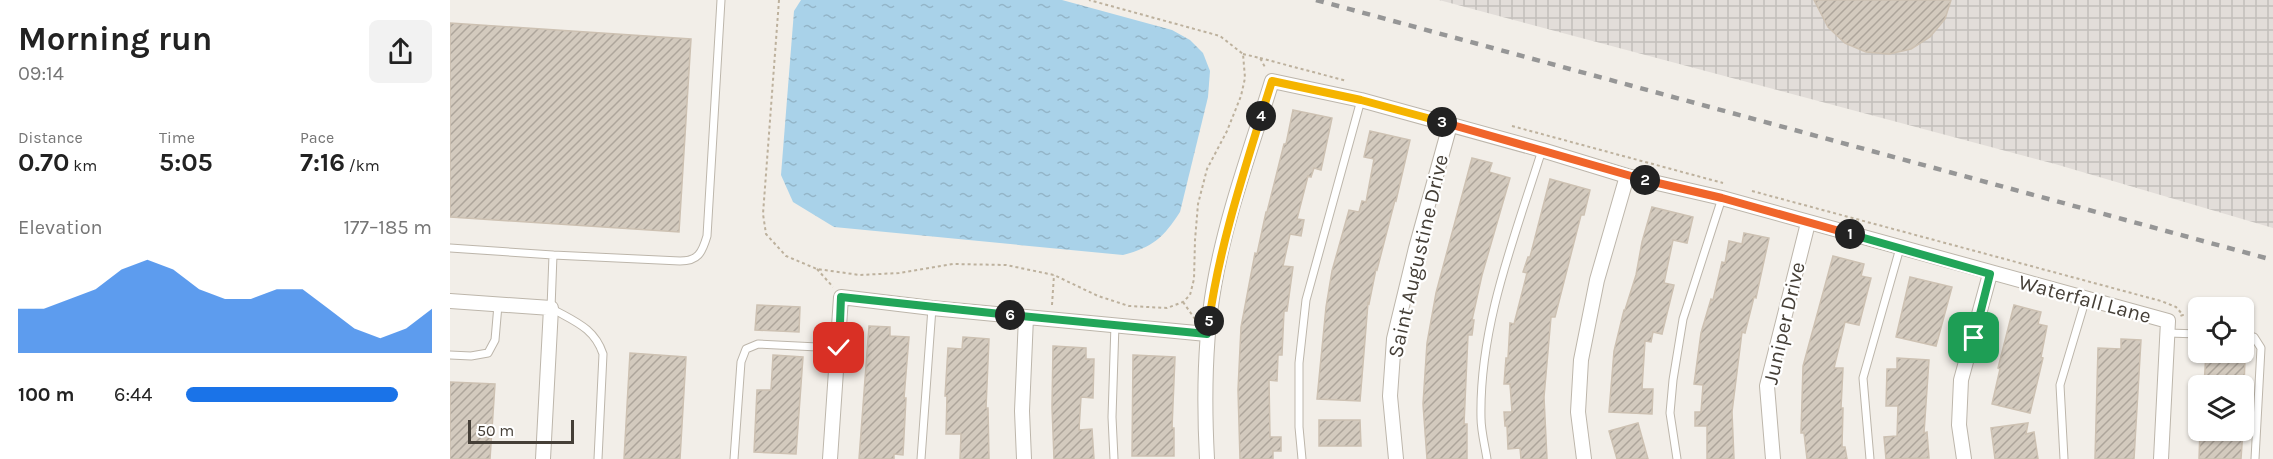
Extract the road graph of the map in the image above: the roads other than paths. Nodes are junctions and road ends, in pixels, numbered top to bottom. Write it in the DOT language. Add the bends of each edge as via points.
graph roads {
  1 [pos="721,0"];
  2 [pos="1361,100"];
  3 [pos="1450,125"];
  4 [pos="1542,150"];
  5 [pos="1627,176"];
  6 [pos="1722,198"];
  7 [pos="1808,223"];
  8 [pos="450,248"];
  9 [pos="1900,248"];
  10 [pos="553,255"];
  11 [pos="1990,274"];
  12 [pos="2086,297"];
  13 [pos="450,301"];
  14 [pos="498,305"];
  15 [pos="932,308"];
  16 [pos="551,309"];
  17 [pos="1026,317"];
  18 [pos="1115,324"];
  19 [pos="2168,327"];
  20 [pos="2188,331"];
  21 [pos="1207,334"];
  22 [pos="2254,337"];
  23 [pos="839,348"];
  24 [pos="450,355"];
  25 [pos="543,459"];
  26 [pos="598,459"];
  27 [pos="734,459"];
  28 [pos="830,459"];
  29 [pos="921,459"];
  30 [pos="1024,459"];
  31 [pos="1114,459"];
  32 [pos="1207,459"];
  33 [pos="1302,459"];
  34 [pos="1396,459"];
  35 [pos="1486,459"];
  36 [pos="1584,459"];
  37 [pos="1677,459"];
  38 [pos="1773,459"];
  39 [pos="1870,459"];
  40 [pos="1964,459"];
  41 [pos="2064,459"];
  42 [pos="2161,459"];
  43 [pos="2255,459"];
  1 -- 10 [label="lane" via="707,236 699,255 690,261"];
  2 -- 3 [label="street, Waterfall Lane"];
  2 -- 21 [label="street, Waterfall Lane" via="1272,81 1226,230"];
  2 -- 33 [label="lane" via="1306,300 1299,363"];
  3 -- 4 [label="street, Waterfall Lane"];
  3 -- 34 [label="street, Saint Augustine Drive" via="1394,339 1390,396"];
  4 -- 5 [label="street, Waterfall Lane"];
  4 -- 35 [label="lane" via="1498,293 1483,368 1481,420"];
  5 -- 6 [label="street, Waterfall Lane"];
  5 -- 36 [label="street" via="1597,280 1581,360 1578,412"];
  6 -- 7 [label="street, Waterfall Lane"];
  6 -- 37 [label="lane" via="1683,319 1670,413"];
  7 -- 9 [label="street, Waterfall Lane"];
  7 -- 38 [label="street, Juniper Drive" via="1767,387"];
  8 -- 10 [label="lane"];
  9 -- 11 [label="street, Waterfall Lane"];
  9 -- 39 [label="lane" via="1863,378"];
  10 -- 16 [label="lane"];
  11 -- 12 [label="street, Waterfall Lane"];
  11 -- 40 [label="street" via="1961,380 1959,425"];
  12 -- 19 [label="street, Waterfall Lane"];
  12 -- 41 [label="lane" via="2060,385"];
  13 -- 14 [label="street"];
  14 -- 16 [label="street"];
  14 -- 24 [label="lane" via="495,340 488,353"];
  15 -- 17 [label="street"];
  15 -- 23 [label="street" via="841,297"];
  15 -- 29 [label="lane"];
  16 -- 25 [label="street"];
  16 -- 26 [label="lane" via="589,330 603,354"];
  17 -- 18 [label="street"];
  17 -- 30 [label="street"];
  18 -- 21 [label="street"];
  18 -- 31 [label="lane"];
  19 -- 20 [label="lane"];
  19 -- 42 [label="street"];
  21 -- 32 [label="street"];
  22 -- 43 [label="lane" via="2262,348"];
  23 -- 27 [label="lane" via="758,344 746,349 741,362"];
  23 -- 28 [label="street"];
}
